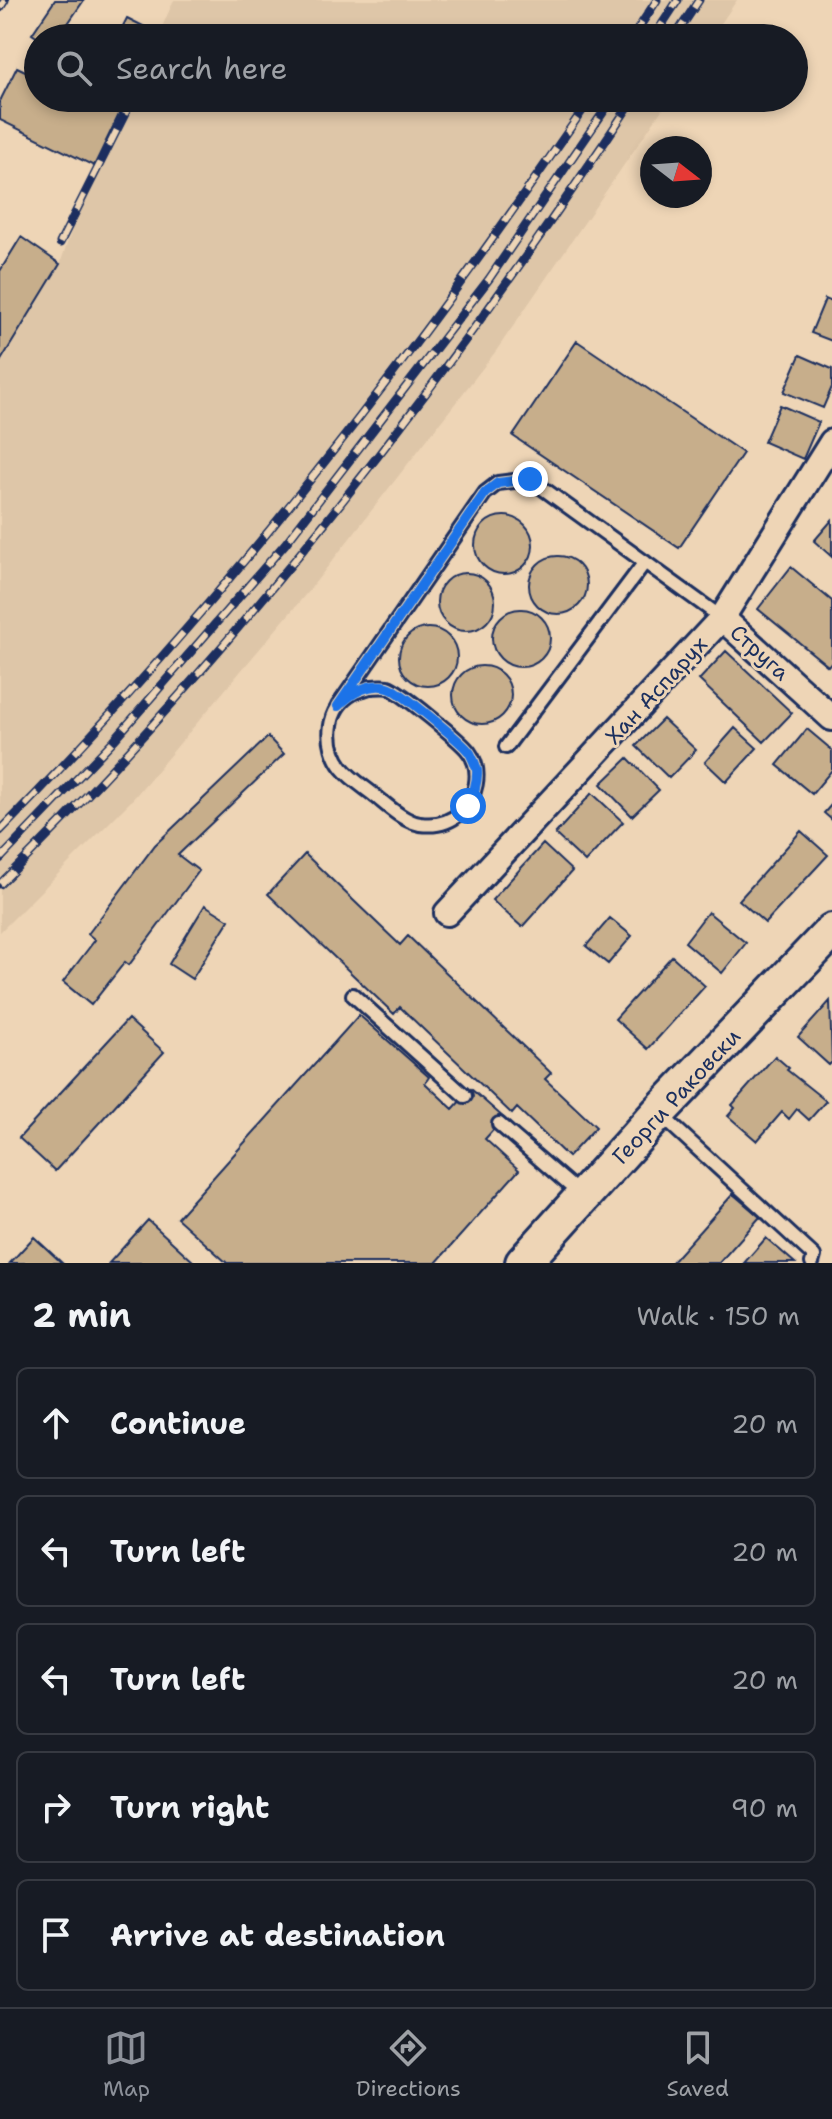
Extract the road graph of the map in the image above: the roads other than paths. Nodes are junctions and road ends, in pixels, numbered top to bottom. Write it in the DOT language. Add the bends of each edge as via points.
graph roads {
  1 [pos="832,442"];
  2 [pos="645,562"];
  3 [pos="722,618"];
  4 [pos="338,706"];
  5 [pos="832,718"];
  6 [pos="506,747"];
  7 [pos="447,913"];
  8 [pos="832,931"];
  9 [pos="353,995"];
  10 [pos="465,1096"];
  11 [pos="659,1112"];
  12 [pos="499,1124"];
  13 [pos="583,1197"];
  14 [pos="523,1263"];
  15 [pos="812,1263"];
  1 -- 3 [label="street, Хан Аспарух"];
  2 -- 3 [label="lane"];
  2 -- 4 [label="lane" via="530,479 498,483 485,493"];
  2 -- 6 [label="lane"];
  3 -- 5 [label="street, Струга"];
  3 -- 7 [label="street, Хан Аспарух"];
  4 -- 4 [label="lane" via="330,741 336,759 401,816 436,825 454,819 468,806 477,770 470,753 402,695 388,687 370,687 352,693"];
  8 -- 11 [label="street, Георги Раковски"];
  9 -- 10 [label="lane"];
  11 -- 13 [label="street, Георги Раковски"];
  11 -- 15 [label="lane" via="814,1256"];
  12 -- 13 [label="lane"];
  13 -- 14 [label="street, Георги Раковски"];
}
